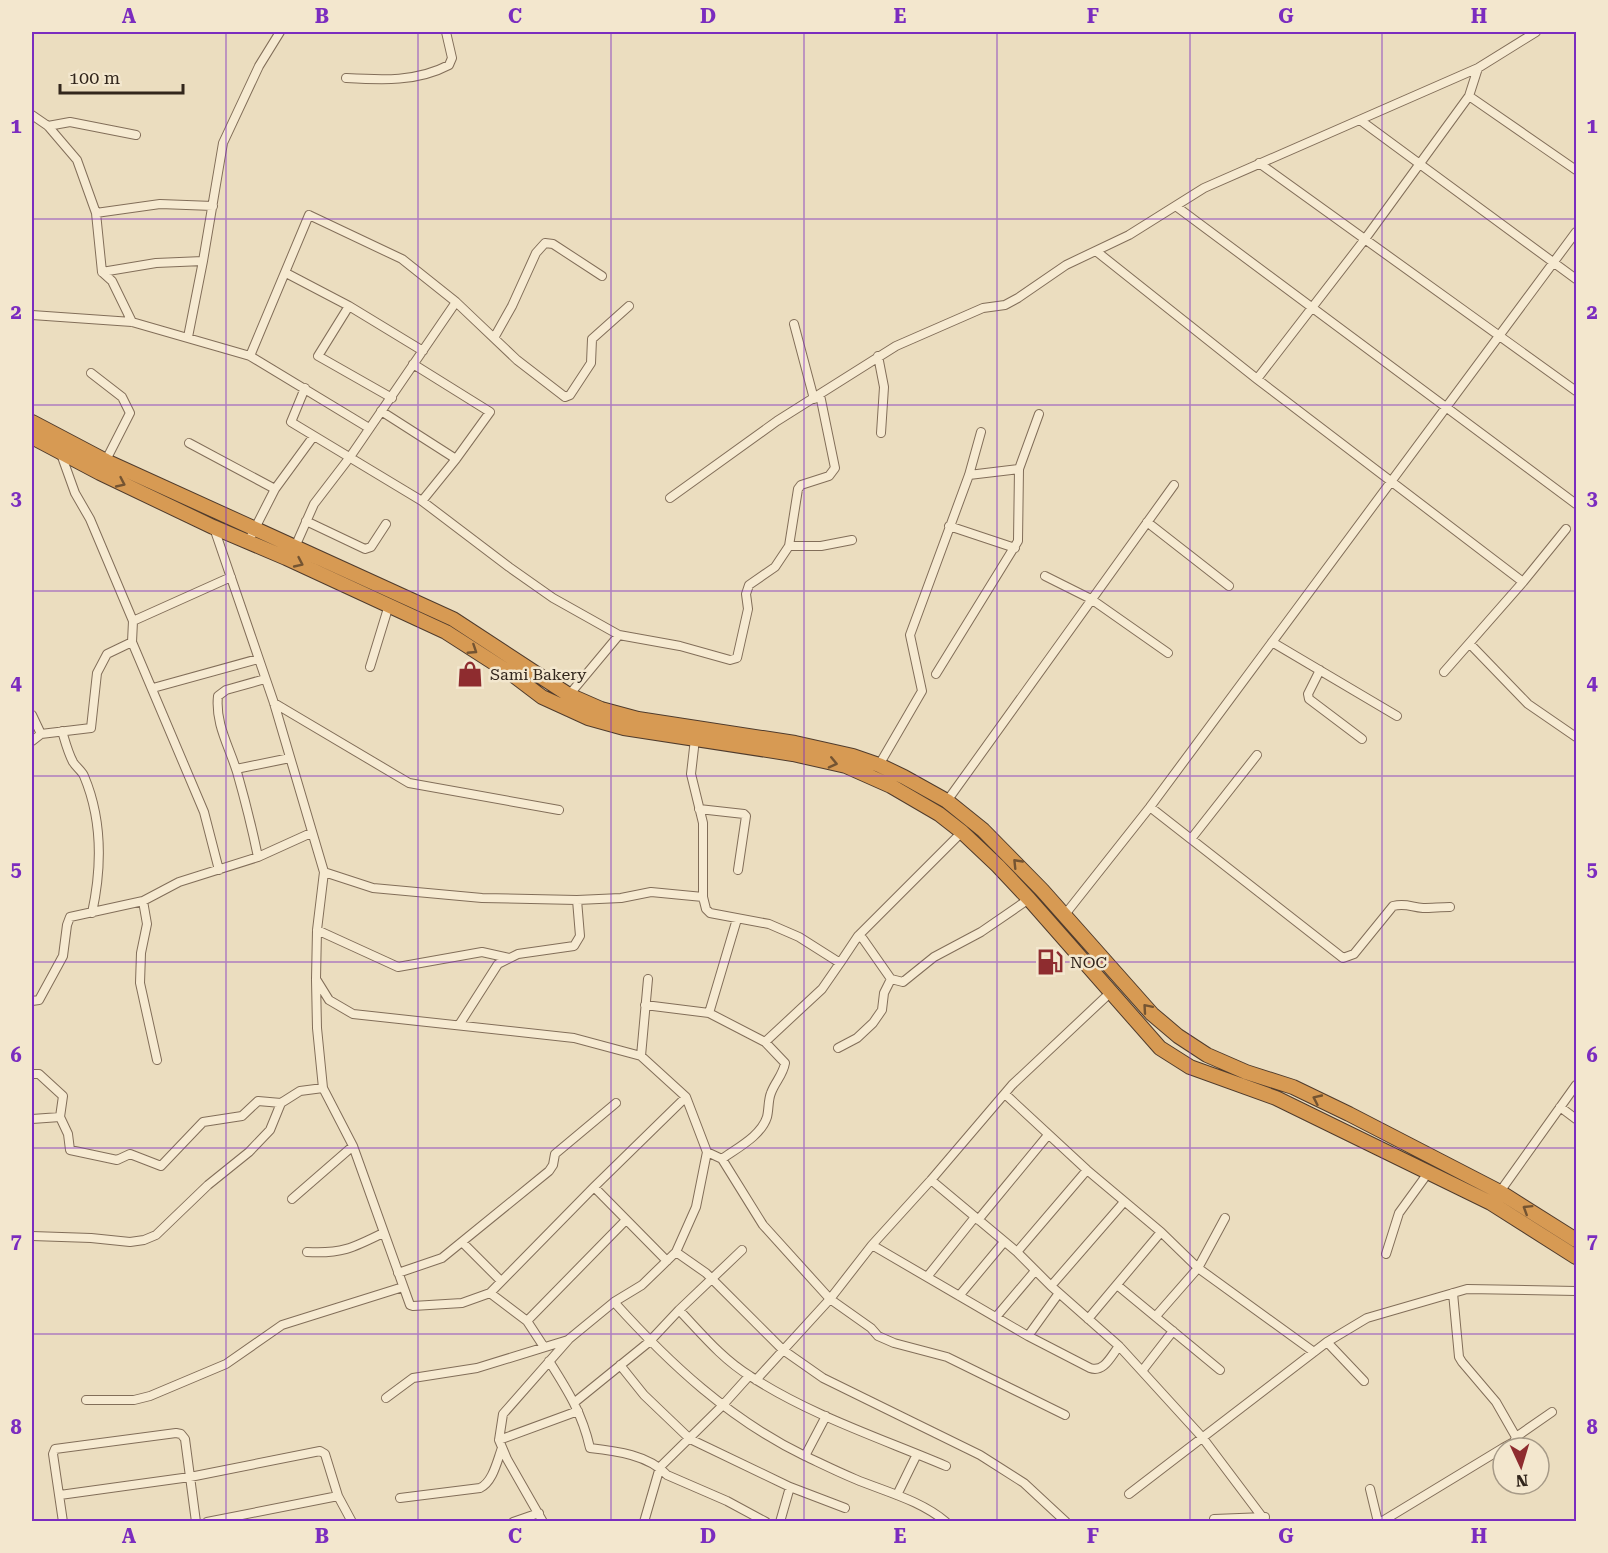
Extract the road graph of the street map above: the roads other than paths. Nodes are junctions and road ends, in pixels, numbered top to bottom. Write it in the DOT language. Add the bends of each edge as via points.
graph roads {
  1 [pos="280,32"];
  2 [pos="446,32"];
  3 [pos="1536,32"];
  4 [pos="1478,68"];
  5 [pos="346,78"];
  6 [pos="1469,96"];
  7 [pos="32,115"];
  8 [pos="1360,120"];
  9 [pos="48,126"];
  10 [pos="136,135"];
  11 [pos="1419,162"];
  12 [pos="1260,163"];
  13 [pos="1576,170"];
  14 [pos="213,206"];
  15 [pos="1177,207"];
  16 [pos="96,213"];
  17 [pos="1576,232"];
  18 [pos="1365,239"];
  19 [pos="1096,251"];
  20 [pos="203,261"];
  21 [pos="1554,261"];
  22 [pos="102,272"];
  23 [pos="286,273"];
  24 [pos="602,276"];
  25 [pos="1576,279"];
  26 [pos="456,303"];
  27 [pos="349,306"];
  28 [pos="629,306"];
  29 [pos="1311,308"];
  30 [pos="32,315"];
  31 [pos="132,322"];
  32 [pos="794,324"];
  33 [pos="1500,335"];
  34 [pos="188,337"];
  35 [pos="494,338"];
  36 [pos="423,351"];
  37 [pos="250,356"];
  38 [pos="878,356"];
  39 [pos="413,364"];
  40 [pos="91,373"];
  41 [pos="1257,379"];
  42 [pos="305,388"];
  43 [pos="1576,391"];
  44 [pos="817,397"];
  45 [pos="392,398"];
  46 [pos="1445,409"];
  47 [pos="381,411"];
  48 [pos="1039,414"];
  49 [pos="32,422"];
  50 [pos="369,428"];
  51 [pos="981,432"];
  52 [pos="881,433"];
  53 [pos="313,436"];
  54 [pos="32,437"];
  55 [pos="189,443"];
  56 [pos="61,453"];
  57 [pos="350,457"];
  58 [pos="456,459"];
  59 [pos="103,467"];
  60 [pos="1019,469"];
  61 [pos="969,475"];
  62 [pos="1391,482"];
  63 [pos="1174,484"];
  64 [pos="275,489"];
  65 [pos="670,498"];
  66 [pos="422,501"];
  67 [pos="1576,504"];
  68 [pos="306,520"];
  69 [pos="1146,522"];
  70 [pos="386,524"];
  71 [pos="949,526"];
  72 [pos="213,527"];
  73 [pos="1566,529"];
  74 [pos="252,536"];
  75 [pos="852,540"];
  76 [pos="789,546"];
  77 [pos="295,547"];
  78 [pos="1016,548"];
  79 [pos="1045,576"];
  80 [pos="231,577"];
  81 [pos="1523,582"];
  82 [pos="1229,586"];
  83 [pos="1091,599"];
  84 [pos="389,605"];
  85 [pos="133,621"];
  86 [pos="619,635"];
  87 [pos="132,642"];
  88 [pos="1272,642"];
  89 [pos="1470,644"];
  90 [pos="1168,653"];
  91 [pos="258,659"];
  92 [pos="370,667"];
  93 [pos="1320,670"];
  94 [pos="1444,672"];
  95 [pos="936,674"];
  96 [pos="265,679"];
  97 [pos="153,688"];
  98 [pos="569,695"];
  99 [pos="274,704"];
  100 [pos="32,715"];
  101 [pos="1397,716"];
  102 [pos="62,732"];
  103 [pos="41,734"];
  104 [pos="1576,737"];
  105 [pos="695,739"];
  106 [pos="1362,739"];
  107 [pos="32,741"];
  108 [pos="794,748"];
  109 [pos="1257,755"];
  110 [pos="290,758"];
  111 [pos="879,765"];
  112 [pos="236,769"];
  113 [pos="947,801"];
  114 [pos="1149,807"];
  115 [pos="699,809"];
  116 [pos="559,810"];
  117 [pos="963,832"];
  118 [pos="311,833"];
  119 [pos="1191,839"];
  120 [pos="258,857"];
  121 [pos="219,870"];
  122 [pos="738,870"];
  123 [pos="324,872"];
  124 [pos="703,897"];
  125 [pos="1029,898"];
  126 [pos="577,900"];
  127 [pos="143,901"];
  128 [pos="1450,907"];
  129 [pos="92,913"];
  130 [pos="1064,916"];
  131 [pos="737,919"];
  132 [pos="1054,929"];
  133 [pos="317,930"];
  134 [pos="858,936"];
  135 [pos="510,958"];
  136 [pos="840,963"];
  137 [pos="316,979"];
  138 [pos="648,979"];
  139 [pos="891,979"];
  140 [pos="1112,991"];
  141 [pos="32,1001"];
  142 [pos="645,1005"];
  143 [pos="710,1013"];
  144 [pos="459,1025"];
  145 [pos="765,1042"];
  146 [pos="838,1048"];
  147 [pos="641,1056"];
  148 [pos="157,1060"];
  149 [pos="32,1074"];
  150 [pos="1576,1085"];
  151 [pos="323,1088"];
  152 [pos="1005,1094"];
  153 [pos="686,1097"];
  154 [pos="281,1103"];
  155 [pos="616,1103"];
  156 [pos="1560,1107"];
  157 [pos="1349,1114"];
  158 [pos="60,1117"];
  159 [pos="32,1119"];
  160 [pos="1576,1119"];
  161 [pos="1340,1129"];
  162 [pos="1048,1135"];
  163 [pos="353,1146"];
  164 [pos="707,1152"];
  165 [pos="722,1159"];
  166 [pos="1087,1170"];
  167 [pos="1428,1173"];
  168 [pos="932,1180"];
  169 [pos="594,1187"];
  170 [pos="1500,1192"];
  171 [pos="292,1199"];
  172 [pos="1124,1202"];
  173 [pos="1491,1203"];
  174 [pos="1225,1218"];
  175 [pos="977,1219"];
  176 [pos="626,1220"];
  177 [pos="1161,1232"];
  178 [pos="383,1233"];
  179 [pos="32,1236"];
  180 [pos="1576,1240"];
  181 [pos="462,1242"];
  182 [pos="1004,1242"];
  183 [pos="872,1245"];
  184 [pos="742,1250"];
  185 [pos="307,1252"];
  186 [pos="676,1252"];
  187 [pos="1017,1252"];
  188 [pos="1386,1254"];
  189 [pos="1576,1257"];
  190 [pos="667,1261"];
  191 [pos="1198,1268"];
  192 [pos="1035,1271"];
  193 [pos="398,1274"];
  194 [pos="927,1277"];
  195 [pos="712,1279"];
  196 [pos="501,1281"];
  197 [pos="1117,1285"];
  198 [pos="1051,1286"];
  199 [pos="402,1287"];
  200 [pos="1576,1291"];
  201 [pos="490,1293"];
  202 [pos="1059,1293"];
  203 [pos="1453,1293"];
  204 [pos="959,1296"];
  205 [pos="830,1299"];
  206 [pos="614,1302"];
  207 [pos="679,1310"];
  208 [pos="1156,1316"];
  209 [pos="996,1317"];
  210 [pos="1088,1319"];
  211 [pos="527,1322"];
  212 [pos="1173,1330"];
  213 [pos="1029,1336"];
  214 [pos="569,1340"];
  215 [pos="649,1342"];
  216 [pos="1327,1342"];
  217 [pos="1119,1346"];
  218 [pos="544,1347"];
  219 [pos="783,1350"];
  220 [pos="1314,1352"];
  221 [pos="549,1361"];
  222 [pos="620,1365"];
  223 [pos="1220,1370"];
  224 [pos="1142,1371"];
  225 [pos="753,1378"];
  226 [pos="1364,1381"];
  227 [pos="386,1398"];
  228 [pos="86,1400"];
  229 [pos="574,1402"];
  230 [pos="722,1406"];
  231 [pos="578,1411"];
  232 [pos="1552,1412"];
  233 [pos="1065,1414"];
  234 [pos="826,1416"];
  235 [pos="1515,1436"];
  236 [pos="1517,1436"];
  237 [pos="1202,1437"];
  238 [pos="690,1439"];
  239 [pos="501,1444"];
  240 [pos="917,1454"];
  241 [pos="1491,1455"];
  242 [pos="805,1456"];
  243 [pos="946,1466"];
  244 [pos="660,1467"];
  245 [pos="190,1477"];
  246 [pos="790,1487"];
  247 [pos="1370,1489"];
  248 [pos="1129,1494"];
  249 [pos="60,1495"];
  250 [pos="897,1495"];
  251 [pos="339,1496"];
  252 [pos="400,1498"];
  253 [pos="845,1508"];
  254 [pos="539,1513"];
  255 [pos="1214,1519"];
  256 [pos="1265,1519"];
  257 [pos="63,1521"];
  258 [pos="196,1521"];
  259 [pos="207,1521"];
  260 [pos="352,1521"];
  261 [pos="513,1521"];
  262 [pos="543,1521"];
  263 [pos="644,1521"];
  264 [pos="766,1521"];
  265 [pos="780,1521"];
  266 [pos="946,1521"];
  267 [pos="1066,1521"];
  268 [pos="1380,1521"];
  1 -- 14 [label="street" via="259,66 223,143"];
  2 -- 5 [label="street" via="452,58 449,65 434,73 386,80"];
  3 -- 4 [label="street"];
  4 -- 6 [label="street"];
  4 -- 8 [label="street"];
  6 -- 11 [label="street"];
  6 -- 13 [label="street"];
  7 -- 9 [label="street"];
  8 -- 11 [label="street"];
  8 -- 12 [label="street"];
  9 -- 10 [label="street" via="70,122"];
  9 -- 16 [label="street" via="77,160"];
  11 -- 18 [label="street"];
  11 -- 21 [label="street"];
  12 -- 15 [label="street" via="1204,188"];
  12 -- 18 [label="street"];
  14 -- 16 [label="street" via="160,204"];
  14 -- 20 [label="street"];
  15 -- 19 [label="street"];
  15 -- 29 [label="street"];
  16 -- 22 [label="street"];
  17 -- 21 [label="street"];
  18 -- 29 [label="street"];
  18 -- 33 [label="street"];
  19 -- 38 [label="street" via="1066,265 1005,305 983,308"];
  19 -- 41 [label="street"];
  20 -- 22 [label="street" via="156,263"];
  20 -- 34 [label="street"];
  21 -- 25 [label="street"];
  21 -- 33 [label="street"];
  22 -- 31 [label="street" via="112,281"];
  23 -- 26 [label="street" via="309,215 402,259"];
  23 -- 27 [label="street"];
  23 -- 37 [label="street"];
  24 -- 35 [label="street" via="553,244 545,243 536,253"];
  26 -- 35 [label="street"];
  26 -- 36 [label="street"];
  27 -- 36 [label="street"];
  27 -- 45 [label="street" via="318,356"];
  28 -- 35 [label="street" via="592,339 591,363 565,397"];
  29 -- 41 [label="street"];
  29 -- 46 [label="street"];
  30 -- 31 [label="street"];
  31 -- 34 [label="street"];
  32 -- 44 [label="street"];
  33 -- 43 [label="street"];
  33 -- 46 [label="street"];
  34 -- 37 [label="street"];
  36 -- 39 [label="street"];
  37 -- 42 [label="street"];
  38 -- 44 [label="street"];
  38 -- 52 [label="street" via="884,387"];
  39 -- 45 [label="street"];
  39 -- 58 [label="street" via="490,412"];
  40 -- 59 [label="street" via="122,397 130,413"];
  41 -- 62 [label="street"];
  42 -- 50 [label="street"];
  42 -- 53 [label="street" via="291,422"];
  44 -- 65 [label="street"];
  44 -- 76 [label="street" via="835,468 829,476 798,489"];
  45 -- 47 [label="street"];
  46 -- 62 [label="street"];
  46 -- 67 [label="street"];
  47 -- 50 [label="street"];
  47 -- 58 [label="street"];
  48 -- 60 [label="street"];
  49 -- 59 [label="highway"];
  50 -- 57 [label="street"];
  51 -- 61 [label="street"];
  53 -- 57 [label="street"];
  53 -- 64 [label="street"];
  54 -- 56 [label="highway"];
  55 -- 64 [label="street"];
  56 -- 59 [label="highway"];
  56 -- 85 [label="street"];
  57 -- 66 [label="street"];
  57 -- 68 [label="street"];
  58 -- 66 [label="street"];
  59 -- 72 [label="highway, one-way"];
  59 -- 74 [label="highway"];
  60 -- 61 [label="street"];
  60 -- 78 [label="street"];
  61 -- 71 [label="street"];
  62 -- 81 [label="street"];
  62 -- 88 [label="street"];
  63 -- 69 [label="street"];
  64 -- 74 [label="street"];
  66 -- 86 [label="street" via="544,592"];
  68 -- 70 [label="street" via="365,549"];
  68 -- 77 [label="street"];
  69 -- 82 [label="street"];
  69 -- 83 [label="street"];
  71 -- 78 [label="street"];
  71 -- 111 [label="street" via="910,635 922,691"];
  72 -- 74 [label="highway"];
  72 -- 80 [label="street"];
  73 -- 81 [label="street"];
  74 -- 77 [label="highway"];
  74 -- 84 [label="highway, one-way"];
  75 -- 76 [label="street" via="821,546"];
  76 -- 86 [label="street" via="775,567 750,585 737,658 730,660"];
  77 -- 98 [label="highway" via="453,619"];
  78 -- 95 [label="street"];
  79 -- 83 [label="street"];
  80 -- 85 [label="street"];
  80 -- 91 [label="street"];
  81 -- 89 [label="street"];
  83 -- 90 [label="street"];
  83 -- 113 [label="street"];
  84 -- 92 [label="street"];
  84 -- 105 [label="highway, one-way" via="446,632 542,697 588,718"];
  85 -- 87 [label="street"];
  86 -- 98 [label="street"];
  87 -- 97 [label="street"];
  87 -- 102 [label="street" via="107,654 97,673 91,728"];
  88 -- 93 [label="street"];
  88 -- 114 [label="street"];
  89 -- 94 [label="street"];
  89 -- 104 [label="street" via="1528,704"];
  91 -- 96 [label="street"];
  91 -- 97 [label="street"];
  93 -- 101 [label="street"];
  93 -- 106 [label="street" via="1309,699"];
  96 -- 99 [label="street"];
  96 -- 112 [label="street" via="218,696 216,709"];
  97 -- 121 [label="street" via="204,812"];
  98 -- 108 [label="highway" via="638,719"];
  99 -- 110 [label="street"];
  99 -- 116 [label="street" via="409,783"];
  100 -- 103 [label="street"];
  102 -- 103 [label="street"];
  102 -- 129 [label="street" via="95,807 100,855"];
  103 -- 107 [label="street"];
  105 -- 108 [label="highway"];
  105 -- 115 [label="street" via="691,774"];
  108 -- 111 [label="highway" via="853,756"];
  108 -- 117 [label="highway, one-way" via="868,775 915,798"];
  109 -- 119 [label="street"];
  110 -- 112 [label="street"];
  110 -- 118 [label="street"];
  111 -- 113 [label="highway"];
  112 -- 120 [label="street"];
  130 -- 113 [label="highway, one-way" via="1011,857"];
  114 -- 119 [label="street"];
  114 -- 130 [label="street"];
  115 -- 122 [label="street" via="746,816"];
  115 -- 124 [label="street" via="704,840"];
  117 -- 125 [label="highway"];
  117 -- 134 [label="street"];
  118 -- 120 [label="street"];
  118 -- 123 [label="street"];
  119 -- 128 [label="street" via="1343,958 1354,954 1393,906"];
  120 -- 121 [label="street"];
  121 -- 127 [label="street" via="179,882"];
  123 -- 126 [label="street" via="373,888 482,898"];
  123 -- 133 [label="street"];
  124 -- 126 [label="street" via="651,892"];
  124 -- 131 [label="street" via="710,913"];
  125 -- 132 [label="highway"];
  125 -- 139 [label="street" via="981,932 934,957 903,982"];
  126 -- 135 [label="street" via="580,936 574,946"];
  127 -- 129 [label="street"];
  127 -- 148 [label="street" via="147,924 140,983"];
  129 -- 141 [label="street" via="70,917 63,956 39,1000"];
  130 -- 132 [label="street"];
  157 -- 130 [label="highway, one-way" via="1293,1087 1207,1055 1178,1036 1152,1014"];
  131 -- 136 [label="street" via="769,924 799,937"];
  131 -- 143 [label="street"];
  132 -- 140 [label="highway"];
  133 -- 135 [label="street" via="398,967 482,952"];
  133 -- 137 [label="street"];
  134 -- 136 [label="street"];
  134 -- 139 [label="street"];
  135 -- 144 [label="street" via="498,964"];
  136 -- 145 [label="street" via="822,989"];
  137 -- 144 [label="street" via="329,1000 353,1014"];
  137 -- 151 [label="street" via="316,1028"];
  138 -- 142 [label="street"];
  139 -- 146 [label="street" via="882,1010 873,1023"];
  140 -- 152 [label="street"];
  140 -- 161 [label="highway" via="1160,1048 1190,1066 1276,1098"];
  142 -- 143 [label="street"];
  142 -- 147 [label="street"];
  143 -- 145 [label="street"];
  144 -- 147 [label="street" via="574,1038"];
  145 -- 165 [label="street" via="785,1063 771,1094 767,1118 747,1141"];
  147 -- 153 [label="street"];
  149 -- 158 [label="street" via="39,1074 63,1096"];
  150 -- 156 [label="street"];
  151 -- 154 [label="street" via="300,1091"];
  151 -- 163 [label="street"];
  152 -- 162 [label="street"];
  152 -- 168 [label="street"];
  153 -- 164 [label="street"];
  153 -- 169 [label="street"];
  154 -- 158 [label="street" via="258,1101 242,1116 203,1122 161,1166 130,1154 117,1160 70,1150"];
  154 -- 179 [label="street" via="270,1130 156,1235 130,1242"];
  155 -- 181 [label="street" via="555,1154 549,1171"];
  156 -- 160 [label="street"];
  156 -- 170 [label="street"];
  157 -- 161 [label="street"];
  157 -- 170 [label="highway"];
  158 -- 159 [label="street"];
  161 -- 167 [label="highway"];
  162 -- 166 [label="street"];
  162 -- 175 [label="street"];
  163 -- 171 [label="street"];
  163 -- 178 [label="street"];
  164 -- 165 [label="street"];
  164 -- 186 [label="street" via="696,1208"];
  165 -- 205 [label="street" via="763,1226"];
  166 -- 172 [label="street"];
  166 -- 187 [label="street"];
  167 -- 173 [label="highway"];
  167 -- 188 [label="street" via="1400,1213"];
  168 -- 175 [label="street"];
  168 -- 183 [label="street"];
  169 -- 176 [label="street"];
  169 -- 196 [label="street"];
  170 -- 173 [label="street"];
  180 -- 170 [label="highway, one-way"];
  172 -- 177 [label="street"];
  172 -- 198 [label="street"];
  173 -- 189 [label="highway"];
  174 -- 191 [label="street"];
  175 -- 182 [label="street"];
  175 -- 194 [label="street"];
  176 -- 190 [label="street"];
  176 -- 211 [label="street"];
  177 -- 191 [label="street"];
  177 -- 197 [label="street"];
  178 -- 185 [label="street" via="342,1251"];
  178 -- 193 [label="street"];
  181 -- 193 [label="street" via="442,1258"];
  181 -- 196 [label="street"];
  182 -- 187 [label="street"];
  182 -- 204 [label="street"];
  183 -- 194 [label="street"];
  183 -- 205 [label="street"];
  184 -- 195 [label="street"];
  186 -- 190 [label="street"];
  186 -- 195 [label="street"];
  187 -- 192 [label="street"];
  190 -- 206 [label="street" via="642,1285"];
  191 -- 208 [label="street"];
  191 -- 220 [label="street"];
  192 -- 198 [label="street"];
  192 -- 209 [label="street"];
  193 -- 199 [label="street"];
  194 -- 204 [label="street"];
  195 -- 207 [label="street"];
  195 -- 219 [label="street"];
  196 -- 201 [label="street"];
  197 -- 208 [label="street"];
  197 -- 210 [label="street"];
  198 -- 202 [label="street"];
  199 -- 201 [label="street" via="413,1306 462,1302"];
  199 -- 228 [label="street" via="282,1325 226,1364 150,1396"];
  200 -- 203 [label="street" via="1467,1289"];
  201 -- 211 [label="street"];
  202 -- 210 [label="street"];
  202 -- 213 [label="street"];
  203 -- 216 [label="street" via="1367,1318"];
  203 -- 235 [label="street" via="1459,1357 1496,1402"];
  204 -- 209 [label="street"];
  205 -- 219 [label="street"];
  205 -- 233 [label="street" via="878,1336 947,1357"];
  206 -- 214 [label="street"];
  206 -- 215 [label="street"];
  207 -- 215 [label="street"];
  207 -- 225 [label="street" via="714,1347"];
  208 -- 212 [label="street"];
  209 -- 213 [label="street"];
  210 -- 217 [label="street"];
  211 -- 218 [label="street"];
  212 -- 223 [label="street"];
  212 -- 224 [label="street"];
  213 -- 217 [label="street" via="1096,1370"];
  214 -- 218 [label="street"];
  214 -- 221 [label="street"];
  215 -- 222 [label="street"];
  215 -- 230 [label="street"];
  216 -- 220 [label="street"];
  216 -- 226 [label="street"];
  217 -- 224 [label="street"];
  218 -- 227 [label="street" via="477,1368 413,1378"];
  219 -- 225 [label="street"];
  219 -- 267 [label="street" via="823,1378 980,1455 1024,1482"];
  220 -- 237 [label="street"];
  221 -- 229 [label="street"];
  221 -- 239 [label="street" via="503,1414"];
  222 -- 229 [label="street"];
  222 -- 238 [label="street" via="644,1395"];
  224 -- 237 [label="street"];
  225 -- 230 [label="street"];
  225 -- 234 [label="street" via="782,1397"];
  229 -- 231 [label="street"];
  230 -- 238 [label="street"];
  230 -- 242 [label="street"];
  231 -- 239 [label="street"];
  231 -- 244 [label="street" via="590,1448 622,1452"];
  232 -- 236 [label="street"];
  234 -- 240 [label="street"];
  234 -- 242 [label="street"];
  237 -- 248 [label="street"];
  237 -- 256 [label="street"];
  238 -- 244 [label="street"];
  238 -- 246 [label="street"];
  239 -- 252 [label="street" via="487,1485"];
  239 -- 254 [label="street"];
  240 -- 243 [label="street"];
  240 -- 250 [label="street"];
  241 -- 268 [label="street"];
  242 -- 250 [label="street"];
  244 -- 263 [label="street"];
  244 -- 264 [label="street" via="667,1475"];
  245 -- 249 [label="street"];
  245 -- 249 [label="street" via="181,1434 59,1447 53,1454"];
  245 -- 251 [label="street" via="320,1451 325,1454"];
  245 -- 258 [label="street"];
  246 -- 253 [label="street"];
  246 -- 265 [label="street"];
  247 -- 268 [label="street"];
  249 -- 257 [label="street"];
  250 -- 266 [label="street"];
  251 -- 259 [label="street"];
  251 -- 260 [label="street"];
  254 -- 261 [label="street"];
  254 -- 262 [label="street"];
  255 -- 256 [label="street"];
}
